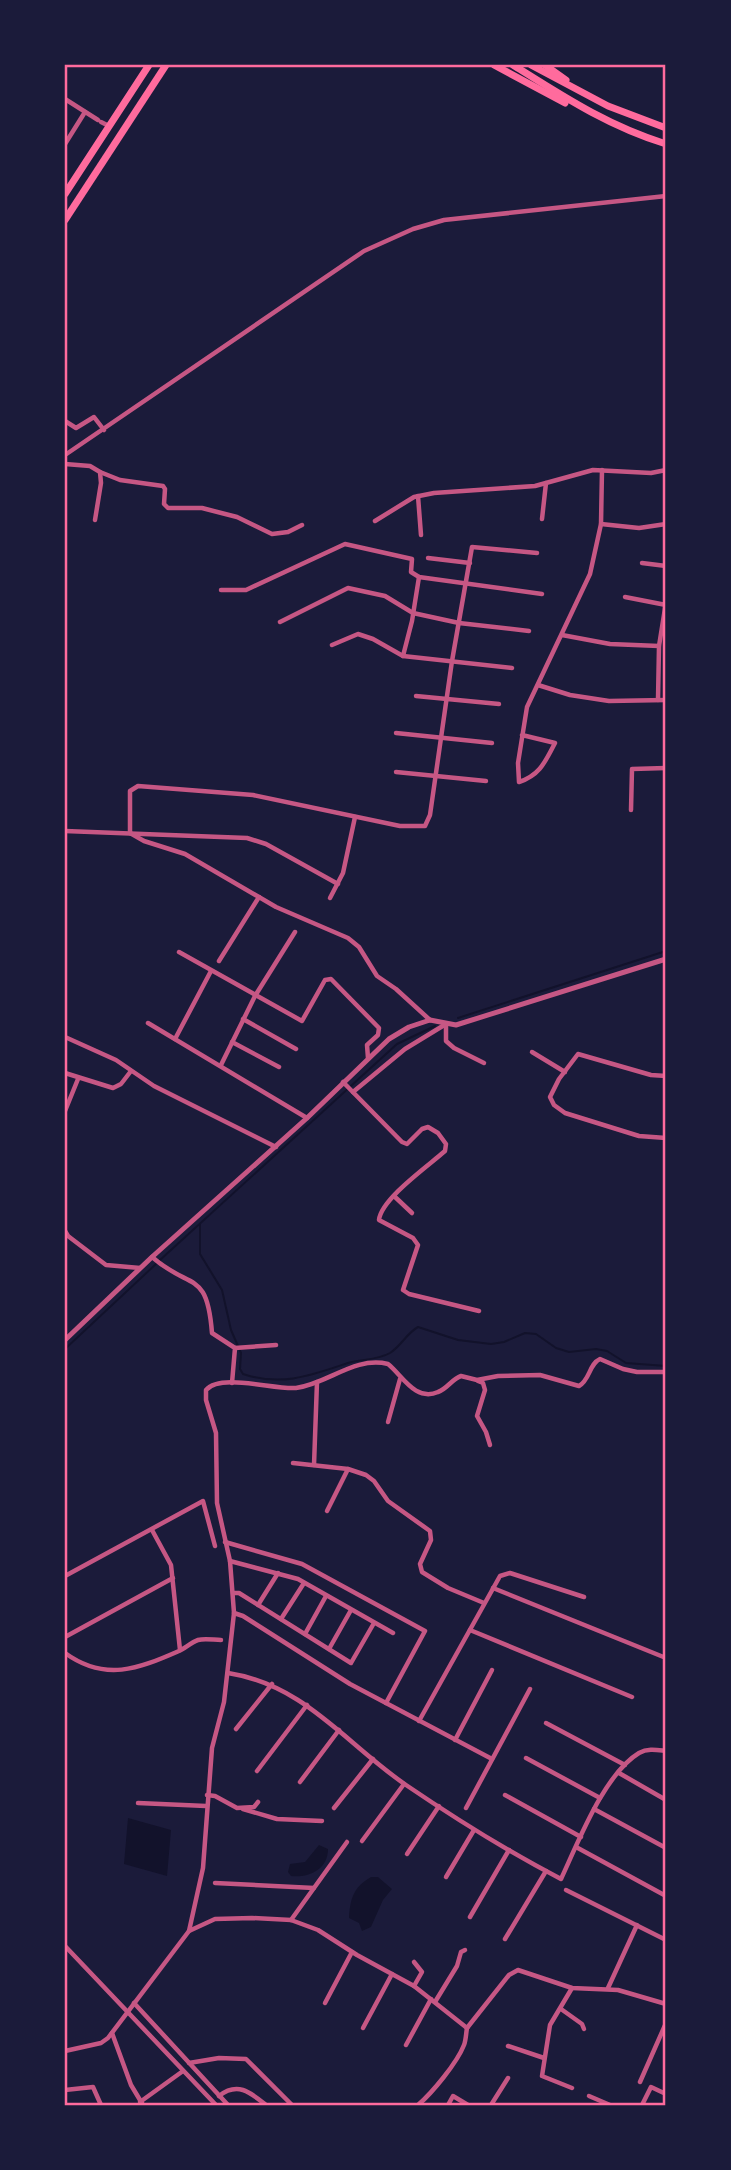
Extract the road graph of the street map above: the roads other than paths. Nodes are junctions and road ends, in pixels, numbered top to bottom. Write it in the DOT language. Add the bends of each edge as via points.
graph roads {
  1 [pos="149,65"];
  2 [pos="166,65"];
  3 [pos="494,65"];
  4 [pos="513,65"];
  5 [pos="531,65"];
  6 [pos="545,65"];
  7 [pos="580,92"];
  8 [pos="65,99"];
  9 [pos="579,108"];
  10 [pos="85,112"];
  11 [pos="109,126"];
  12 [pos="666,128"];
  13 [pos="65,144"];
  14 [pos="666,144"];
  15 [pos="65,194"];
  16 [pos="666,196"];
  17 [pos="65,220"];
  18 [pos="65,421"];
  19 [pos="104,430"];
  20 [pos="65,455"];
  21 [pos="65,464"];
  22 [pos="602,470"];
  23 [pos="666,470"];
  24 [pos="100,472"];
  25 [pos="546,482"];
  26 [pos="418,496"];
  27 [pos="542,519"];
  28 [pos="95,520"];
  29 [pos="375,521"];
  30 [pos="601,524"];
  31 [pos="666,524"];
  32 [pos="302,525"];
  33 [pos="421,536"];
  34 [pos="537,554"];
  35 [pos="428,558"];
  36 [pos="470,563"];
  37 [pos="642,563"];
  38 [pos="666,566"];
  39 [pos="419,577"];
  40 [pos="466,584"];
  41 [pos="220,590"];
  42 [pos="542,594"];
  43 [pos="625,597"];
  44 [pos="666,603"];
  45 [pos="413,613"];
  46 [pos="280,622"];
  47 [pos="459,623"];
  48 [pos="529,631"];
  49 [pos="562,635"];
  50 [pos="332,645"];
  51 [pos="659,646"];
  52 [pos="403,656"];
  53 [pos="452,661"];
  54 [pos="512,668"];
  55 [pos="538,685"];
  56 [pos="416,696"];
  57 [pos="446,699"];
  58 [pos="658,700"];
  59 [pos="666,700"];
  60 [pos="499,704"];
  61 [pos="396,733"];
  62 [pos="522,735"];
  63 [pos="440,737"];
  64 [pos="492,743"];
  65 [pos="666,768"];
  66 [pos="396,772"];
  67 [pos="435,775"];
  68 [pos="486,781"];
  69 [pos="631,810"];
  70 [pos="355,817"];
  71 [pos="65,831"];
  72 [pos="130,833"];
  73 [pos="338,884"];
  74 [pos="259,897"];
  75 [pos="330,898"];
  76 [pos="295,932"];
  77 [pos="179,953"];
  78 [pos="666,959"];
  79 [pos="219,961"];
  80 [pos="211,971"];
  81 [pos="255,996"];
  82 [pos="243,1019"];
  83 [pos="430,1020"];
  84 [pos="148,1023"];
  85 [pos="446,1024"];
  86 [pos="65,1037"];
  87 [pos="175,1039"];
  88 [pos="232,1042"];
  89 [pos="296,1049"];
  90 [pos="532,1052"];
  91 [pos="368,1058"];
  92 [pos="484,1063"];
  93 [pos="221,1065"];
  94 [pos="279,1067"];
  95 [pos="131,1071"];
  96 [pos="565,1072"];
  97 [pos="65,1073"];
  98 [pos="666,1076"];
  99 [pos="78,1079"];
  100 [pos="344,1083"];
  101 [pos="351,1091"];
  102 [pos="65,1111"];
  103 [pos="307,1118"];
  104 [pos="666,1138"];
  105 [pos="276,1147"];
  106 [pos="394,1196"];
  107 [pos="412,1213"];
  108 [pos="65,1231"];
  109 [pos="153,1259"];
  110 [pos="141,1268"];
  111 [pos="479,1311"];
  112 [pos="65,1340"];
  113 [pos="276,1345"];
  114 [pos="235,1348"];
  115 [pos="666,1372"];
  116 [pos="400,1378"];
  117 [pos="477,1380"];
  118 [pos="317,1382"];
  119 [pos="232,1383"];
  120 [pos="388,1422"];
  121 [pos="490,1445"];
  122 [pos="293,1463"];
  123 [pos="314,1465"];
  124 [pos="348,1469"];
  125 [pos="327,1511"];
  126 [pos="152,1530"];
  127 [pos="225,1542"];
  128 [pos="215,1546"];
  129 [pos="230,1562"];
  130 [pos="278,1573"];
  131 [pos="65,1576"];
  132 [pos="173,1578"];
  133 [pos="304,1583"];
  134 [pos="494,1588"];
  135 [pos="233,1593"];
  136 [pos="326,1596"];
  137 [pos="584,1597"];
  138 [pos="484,1603"];
  139 [pos="258,1605"];
  140 [pos="351,1610"];
  141 [pos="234,1613"];
  142 [pos="281,1619"];
  143 [pos="374,1623"];
  144 [pos="470,1630"];
  145 [pos="393,1633"];
  146 [pos="304,1634"];
  147 [pos="65,1637"];
  148 [pos="221,1640"];
  149 [pos="329,1649"];
  150 [pos="180,1650"];
  151 [pos="65,1653"];
  152 [pos="666,1658"];
  153 [pos="492,1670"];
  154 [pos="228,1673"];
  155 [pos="272,1684"];
  156 [pos="530,1689"];
  157 [pos="632,1698"];
  158 [pos="386,1703"];
  159 [pos="307,1705"];
  160 [pos="419,1721"];
  161 [pos="546,1723"];
  162 [pos="236,1729"];
  163 [pos="339,1730"];
  164 [pos="455,1740"];
  165 [pos="666,1751"];
  166 [pos="526,1758"];
  167 [pos="373,1759"];
  168 [pos="492,1759"];
  169 [pos="625,1765"];
  170 [pos="257,1771"];
  171 [pos="619,1773"];
  172 [pos="300,1782"];
  173 [pos="404,1784"];
  174 [pos="207,1795"];
  175 [pos="505,1795"];
  176 [pos="600,1798"];
  177 [pos="666,1800"];
  178 [pos="258,1802"];
  179 [pos="138,1803"];
  180 [pos="206,1806"];
  181 [pos="439,1806"];
  182 [pos="334,1808"];
  183 [pos="466,1808"];
  184 [pos="243,1809"];
  185 [pos="594,1809"];
  186 [pos="322,1821"];
  187 [pos="474,1830"];
  188 [pos="582,1837"];
  189 [pos="362,1841"];
  190 [pos="346,1842"];
  191 [pos="576,1847"];
  192 [pos="666,1848"];
  193 [pos="509,1850"];
  194 [pos="407,1854"];
  195 [pos="546,1871"];
  196 [pos="446,1877"];
  197 [pos="215,1883"];
  198 [pos="314,1888"];
  199 [pos="566,1890"];
  200 [pos="666,1896"];
  201 [pos="470,1917"];
  202 [pos="291,1920"];
  203 [pos="637,1926"];
  204 [pos="189,1931"];
  205 [pos="505,1939"];
  206 [pos="666,1940"];
  207 [pos="65,1946"];
  208 [pos="465,1950"];
  209 [pos="352,1952"];
  210 [pos="414,1962"];
  211 [pos="392,1974"];
  212 [pos="414,1986"];
  213 [pos="572,1988"];
  214 [pos="608,1989"];
  215 [pos="433,2000"];
  216 [pos="134,2003"];
  217 [pos="325,2003"];
  218 [pos="666,2004"];
  219 [pos="561,2009"];
  220 [pos="127,2012"];
  221 [pos="666,2023"];
  222 [pos="363,2028"];
  223 [pos="467,2028"];
  224 [pos="584,2029"];
  225 [pos="112,2033"];
  226 [pos="406,2045"];
  227 [pos="508,2046"];
  228 [pos="65,2051"];
  229 [pos="544,2058"];
  230 [pos="187,2060"];
  231 [pos="177,2064"];
  232 [pos="183,2071"];
  233 [pos="508,2078"];
  234 [pos="640,2082"];
  235 [pos="572,2088"];
  236 [pos="65,2090"];
  237 [pos="666,2094"];
  238 [pos="589,2095"];
  239 [pos="219,2096"];
  240 [pos="141,2104"];
  241 [pos="101,2105"];
  242 [pos="216,2105"];
  243 [pos="228,2105"];
  244 [pos="266,2105"];
  245 [pos="293,2105"];
  246 [pos="418,2105"];
  247 [pos="448,2105"];
  248 [pos="468,2105"];
  249 [pos="491,2105"];
  250 [pos="610,2105"];
  251 [pos="642,2105"];
  1 -- 11 [label="main road"];
  2 -- 17 [label="main road"];
  3 -- 9 [label="main road"];
  4 -- 9 [label="main road"];
  5 -- 7 [label="main road"];
  6 -- 7 [label="main road"];
  7 -- 12 [label="main road"];
  8 -- 10 [label="street"];
  9 -- 14 [label="main road"];
  10 -- 11 [label="street"];
  10 -- 13 [label="street"];
  11 -- 15 [label="main road"];
  16 -- 19 [label="street" via="464,217 413,229 364,251"];
  18 -- 19 [label="street" via="76,428 94,417"];
  19 -- 20 [label="street"];
  21 -- 24 [label="street" via="90,466"];
  22 -- 23 [label="street"];
  22 -- 25 [label="street"];
  22 -- 30 [label="street"];
  24 -- 28 [label="street"];
  24 -- 32 [label="street" via="163,486 168,508 202,508 237,517 272,534"];
  25 -- 26 [label="street"];
  25 -- 27 [label="street"];
  26 -- 29 [label="street"];
  26 -- 33 [label="street"];
  30 -- 31 [label="street" via="639,528"];
  30 -- 49 [label="street" via="590,575"];
  34 -- 36 [label="street" via="474,547"];
  35 -- 36 [label="street"];
  36 -- 40 [label="street"];
  37 -- 38 [label="street"];
  39 -- 40 [label="street"];
  39 -- 41 [label="street" via="411,572 412,559 345,544 246,590"];
  39 -- 45 [label="street"];
  40 -- 42 [label="street"];
  40 -- 47 [label="street"];
  43 -- 44 [label="street"];
  44 -- 51 [label="street"];
  45 -- 46 [label="street" via="385,596 348,588"];
  45 -- 47 [label="street"];
  45 -- 52 [label="street"];
  47 -- 48 [label="street"];
  47 -- 53 [label="street"];
  49 -- 51 [label="street" via="610,644"];
  49 -- 55 [label="street"];
  50 -- 52 [label="street" via="358,634"];
  51 -- 58 [label="street"];
  52 -- 53 [label="street"];
  53 -- 54 [label="street"];
  53 -- 57 [label="street"];
  55 -- 58 [label="street" via="609,701"];
  55 -- 62 [label="street" via="527,707"];
  56 -- 57 [label="street"];
  57 -- 60 [label="street"];
  57 -- 63 [label="street"];
  58 -- 59 [label="street"];
  61 -- 63 [label="street"];
  62 -- 62 [label="street" via="518,763 519,782 534,777 555,743"];
  63 -- 64 [label="street"];
  63 -- 67 [label="street"];
  65 -- 69 [label="street" via="632,769"];
  66 -- 67 [label="street"];
  67 -- 68 [label="street"];
  67 -- 70 [label="street" via="425,826"];
  70 -- 72 [label="street" via="253,794 138,786 130,791"];
  70 -- 73 [label="street"];
  71 -- 72 [label="street"];
  72 -- 73 [label="street" via="247,838 276,848"];
  72 -- 74 [label="street" via="185,854"];
  73 -- 75 [label="street"];
  74 -- 79 [label="street"];
  74 -- 83 [label="street" via="348,938 377,976"];
  76 -- 81 [label="street"];
  77 -- 80 [label="street"];
  78 -- 85 [label="street" via="460,1024"];
  80 -- 81 [label="street"];
  80 -- 87 [label="street"];
  81 -- 82 [label="street"];
  81 -- 91 [label="street" via="302,1021 326,980 331,979 379,1028 367,1045"];
  82 -- 88 [label="street"];
  82 -- 89 [label="street"];
  83 -- 85 [label="street"];
  83 -- 91 [label="street" via="389,1039"];
  84 -- 87 [label="street"];
  85 -- 92 [label="street" via="446,1041"];
  85 -- 101 [label="street"];
  86 -- 95 [label="street"];
  87 -- 93 [label="street"];
  88 -- 93 [label="street"];
  88 -- 94 [label="street"];
  90 -- 96 [label="street"];
  91 -- 100 [label="street"];
  93 -- 103 [label="street"];
  95 -- 99 [label="street" via="113,1088"];
  95 -- 105 [label="street"];
  96 -- 98 [label="street" via="578,1054"];
  96 -- 104 [label="street" via="550,1097 565,1113 639,1136"];
  97 -- 99 [label="street"];
  99 -- 102 [label="street"];
  100 -- 101 [label="street"];
  100 -- 103 [label="street"];
  101 -- 106 [label="street" via="402,1142 407,1144 428,1127 446,1144 445,1151"];
  103 -- 105 [label="street"];
  105 -- 109 [label="street"];
  106 -- 107 [label="street"];
  106 -- 111 [label="street" via="379,1220 418,1245 403,1290"];
  108 -- 110 [label="street" via="106,1265"];
  109 -- 110 [label="street"];
  109 -- 114 [label="street" via="202,1289 211,1310 212,1333"];
  110 -- 112 [label="street"];
  113 -- 114 [label="street"];
  114 -- 119 [label="street"];
  115 -- 117 [label="street" via="637,1372 600,1359 579,1386 540,1375"];
  116 -- 117 [label="street" via="415,1390 430,1394 458,1377"];
  116 -- 118 [label="street" via="388,1364 373,1362"];
  116 -- 120 [label="street"];
  117 -- 121 [label="street" via="484,1383 485,1390 477,1416"];
  118 -- 119 [label="street" via="295,1388"];
  118 -- 123 [label="street"];
  119 -- 127 [label="street" via="214,1384 205,1395 216,1433 217,1503"];
  122 -- 123 [label="street"];
  123 -- 124 [label="street"];
  124 -- 125 [label="street"];
  124 -- 138 [label="street" via="374,1481 387,1501 430,1531 422,1572"];
  126 -- 128 [label="street" via="203,1501"];
  126 -- 131 [label="street"];
  126 -- 132 [label="street"];
  127 -- 129 [label="street"];
  127 -- 158 [label="street" via="302,1564 425,1631"];
  129 -- 130 [label="street"];
  129 -- 135 [label="street"];
  130 -- 133 [label="street"];
  130 -- 139 [label="street"];
  132 -- 147 [label="street"];
  132 -- 150 [label="street"];
  133 -- 136 [label="street"];
  133 -- 142 [label="street"];
  134 -- 137 [label="street" via="500,1576 510,1573"];
  134 -- 138 [label="street"];
  134 -- 152 [label="street"];
  135 -- 139 [label="street"];
  135 -- 141 [label="street"];
  136 -- 140 [label="street"];
  136 -- 146 [label="street"];
  138 -- 144 [label="street"];
  139 -- 142 [label="street"];
  140 -- 143 [label="street"];
  140 -- 149 [label="street"];
  141 -- 154 [label="street"];
  141 -- 158 [label="street"];
  142 -- 146 [label="street"];
  143 -- 145 [label="street"];
  143 -- 149 [label="street" via="351,1663"];
  144 -- 157 [label="street"];
  144 -- 160 [label="street"];
  146 -- 149 [label="street"];
  148 -- 150 [label="street" via="199,1639"];
  150 -- 151 [label="street" via="114,1672 78,1663"];
  153 -- 164 [label="street"];
  154 -- 155 [label="street"];
  154 -- 174 [label="street"];
  155 -- 159 [label="street"];
  155 -- 162 [label="street"];
  156 -- 168 [label="street"];
  158 -- 160 [label="street"];
  159 -- 163 [label="street"];
  159 -- 170 [label="street"];
  160 -- 164 [label="street"];
  161 -- 169 [label="street"];
  163 -- 167 [label="street"];
  163 -- 172 [label="street"];
  164 -- 168 [label="street"];
  165 -- 169 [label="street" via="641,1752"];
  166 -- 176 [label="street"];
  167 -- 173 [label="street"];
  167 -- 182 [label="street"];
  168 -- 183 [label="street"];
  169 -- 171 [label="street"];
  171 -- 176 [label="street"];
  171 -- 177 [label="street"];
  173 -- 181 [label="street"];
  173 -- 189 [label="street"];
  174 -- 180 [label="street"];
  174 -- 184 [label="street"];
  175 -- 188 [label="street"];
  176 -- 185 [label="street"];
  178 -- 184 [label="street"];
  179 -- 180 [label="street"];
  180 -- 204 [label="street" via="203,1868"];
  181 -- 187 [label="street"];
  181 -- 194 [label="street"];
  184 -- 186 [label="street" via="277,1819"];
  185 -- 188 [label="street"];
  185 -- 192 [label="street"];
  187 -- 193 [label="street"];
  187 -- 196 [label="street"];
  188 -- 191 [label="street"];
  190 -- 198 [label="street"];
  191 -- 195 [label="street" via="561,1879"];
  191 -- 200 [label="street"];
  193 -- 195 [label="street"];
  193 -- 201 [label="street"];
  195 -- 205 [label="street"];
  197 -- 198 [label="street"];
  198 -- 202 [label="street"];
  199 -- 203 [label="street"];
  202 -- 204 [label="street" via="215,1919"];
  202 -- 209 [label="street" via="318,1930"];
  203 -- 206 [label="street"];
  203 -- 214 [label="street"];
  204 -- 216 [label="street"];
  207 -- 220 [label="street"];
  208 -- 215 [label="street"];
  209 -- 211 [label="street"];
  209 -- 217 [label="street"];
  210 -- 212 [label="street" via="422,1972"];
  211 -- 212 [label="street"];
  211 -- 222 [label="street"];
  212 -- 215 [label="street"];
  213 -- 214 [label="street"];
  213 -- 219 [label="street"];
  213 -- 223 [label="street" via="518,1970"];
  214 -- 218 [label="street"];
  215 -- 223 [label="street"];
  215 -- 226 [label="street"];
  216 -- 220 [label="street"];
  216 -- 230 [label="street"];
  219 -- 224 [label="street"];
  219 -- 229 [label="street" via="550,2025"];
  220 -- 225 [label="street"];
  220 -- 231 [label="street"];
  221 -- 234 [label="street"];
  223 -- 246 [label="street" via="457,2057"];
  225 -- 228 [label="street" via="101,2043"];
  225 -- 240 [label="street"];
  227 -- 229 [label="street"];
  229 -- 235 [label="street" via="542,2076"];
  230 -- 231 [label="street"];
  230 -- 239 [label="street"];
  230 -- 245 [label="street" via="246,2059"];
  231 -- 232 [label="street"];
  232 -- 240 [label="street"];
  232 -- 242 [label="street"];
  233 -- 249 [label="street"];
  236 -- 241 [label="street" via="93,2087"];
  237 -- 251 [label="street" via="651,2087"];
  238 -- 250 [label="street"];
  239 -- 243 [label="street"];
  239 -- 244 [label="street" via="230,2089 243,2089"];
  247 -- 248 [label="street" via="453,2096"];
}
